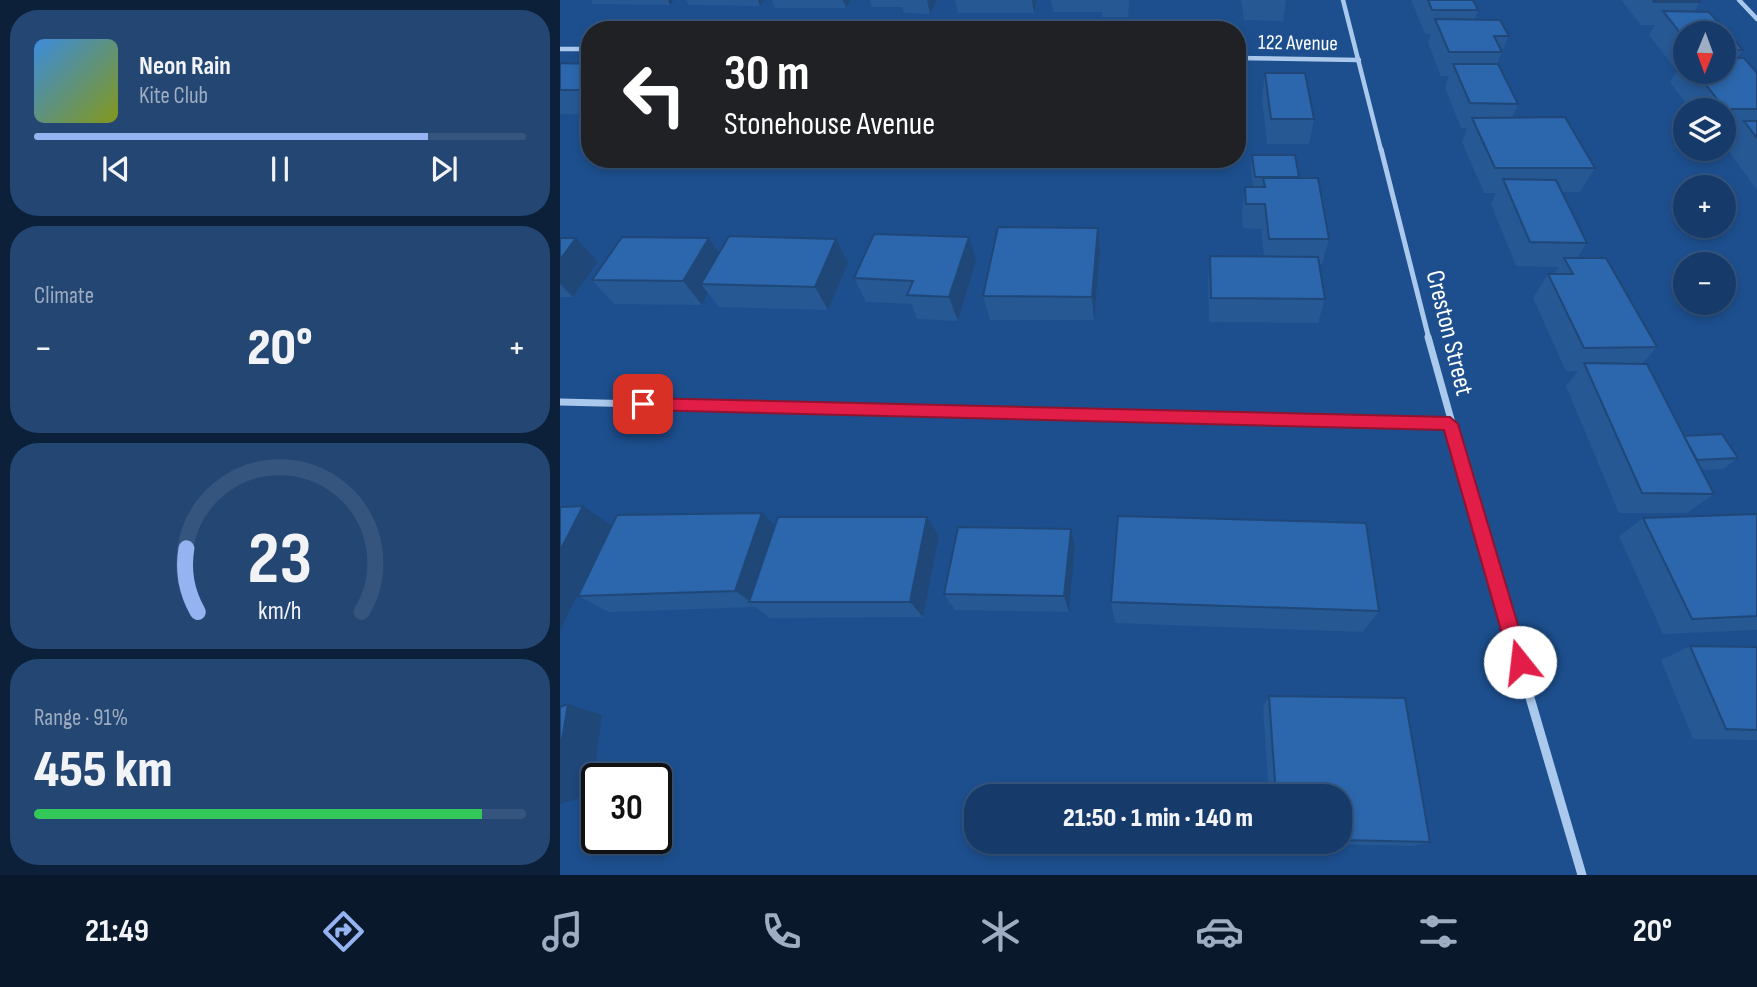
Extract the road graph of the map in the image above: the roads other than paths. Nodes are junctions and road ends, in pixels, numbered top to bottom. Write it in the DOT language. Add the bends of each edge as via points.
graph roads {
  1 [pos="1342,0"];
  2 [pos="1739,0"];
  3 [pos="1757,19"];
  4 [pos="560,49"];
  5 [pos="581,49"];
  6 [pos="1246,58"];
  7 [pos="1359,60"];
  8 [pos="560,402"];
  9 [pos="1450,424"];
  10 [pos="1582,875"];
  1 -- 7 [label="street, Creston Street"];
  2 -- 3 [label="street"];
  4 -- 5 [label="street"];
  6 -- 7 [label="street, 122 Avenue"];
  7 -- 9 [label="street, Creston Street"];
  8 -- 9 [label="street"];
  9 -- 10 [label="street, Creston Street"];
}
